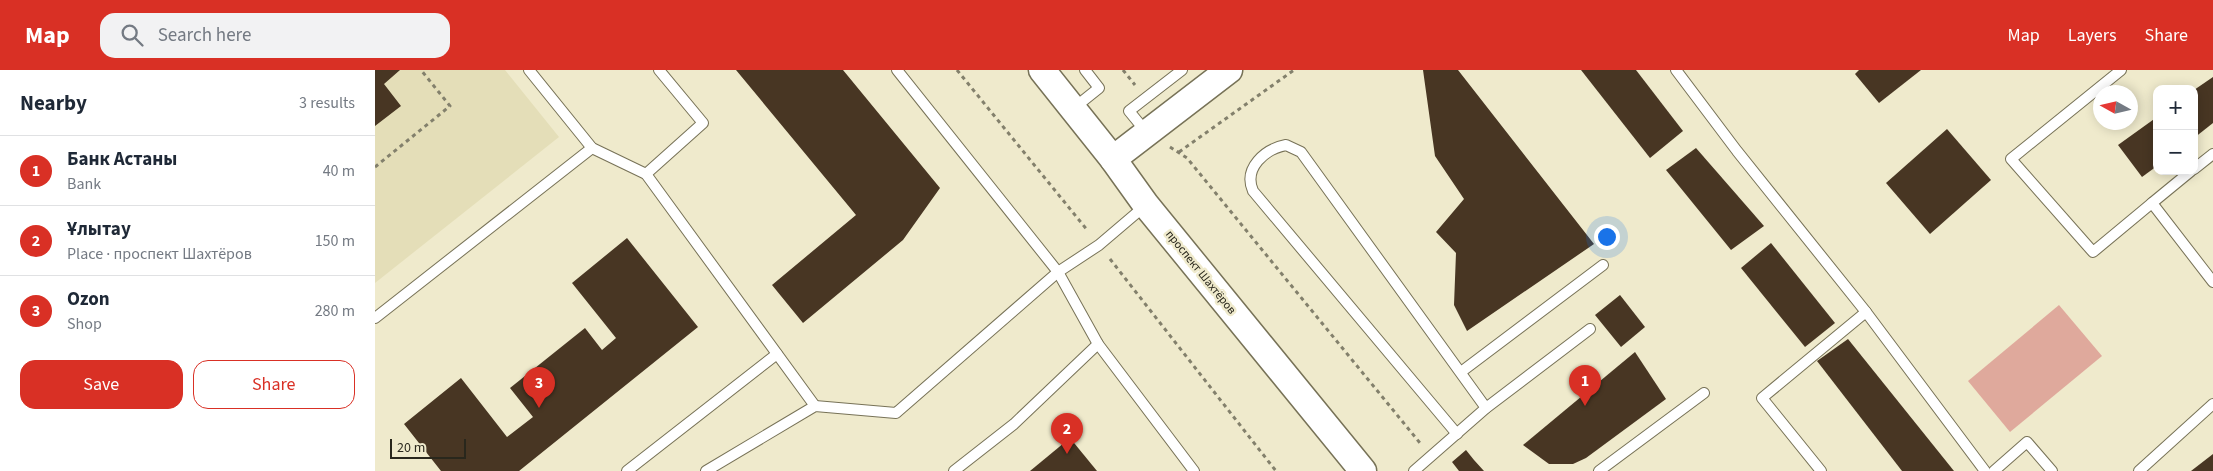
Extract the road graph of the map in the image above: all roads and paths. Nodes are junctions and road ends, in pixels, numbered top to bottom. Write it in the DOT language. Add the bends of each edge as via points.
graph roads {
  1 [pos="421,70"];
  2 [pos="529,70"];
  3 [pos="659,70"];
  4 [pos="897,70"];
  5 [pos="957,70"];
  6 [pos="1042,70"];
  7 [pos="1085,70"];
  8 [pos="1182,70"];
  9 [pos="1229,70"];
  10 [pos="1295,70"];
  11 [pos="1676,70"];
  12 [pos="2121,70"];
  13 [pos="1073,108"];
  14 [pos="1148,134"];
  15 [pos="591,148"];
  16 [pos="1179,152"];
  17 [pos="2213,154"];
  18 [pos="1113,159"];
  19 [pos="2198,166"];
  20 [pos="375,167"];
  21 [pos="646,174"];
  22 [pos="2186,175"];
  23 [pos="2152,203"];
  24 [pos="1146,205"];
  25 [pos="1099,245"];
  26 [pos="1603,265"];
  27 [pos="1058,272"];
  28 [pos="2213,282"];
  29 [pos="1866,312"];
  30 [pos="375,318"];
  31 [pos="1590,329"];
  32 [pos="1098,344"];
  33 [pos="777,354"];
  34 [pos="1461,372"];
  35 [pos="1704,393"];
  36 [pos="2213,404"];
  37 [pos="815,406"];
  38 [pos="1486,408"];
  39 [pos="1457,434"];
  40 [pos="1431,456"];
  41 [pos="627,471"];
  42 [pos="707,471"];
  43 [pos="954,471"];
  44 [pos="1194,471"];
  45 [pos="1276,471"];
  46 [pos="1363,471"];
  47 [pos="1414,471"];
  48 [pos="1599,471"];
  49 [pos="1821,471"];
  50 [pos="1985,471"];
  51 [pos="1994,471"];
  52 [pos="2052,471"];
  53 [pos="2139,471"];
  1 -- 20 [label="path" via="450,106"];
  2 -- 15 [label="lane"];
  3 -- 21 [label="lane" via="703,123"];
  4 -- 27 [label="lane"];
  5 -- 25 [label="path"];
  6 -- 13 [label="street, проспект Шахтёров"];
  7 -- 13 [label="lane" via="1099,88"];
  8 -- 14 [label="lane" via="1129,111"];
  9 -- 14 [label="street"];
  10 -- 16 [label="path"];
  11 -- 29 [label="lane"];
  12 -- 23 [label="lane" via="2011,159 2093,252"];
  13 -- 18 [label="street, проспект Шахтёров"];
  14 -- 16 [label="path"];
  14 -- 18 [label="street"];
  15 -- 21 [label="lane"];
  15 -- 30 [label="lane"];
  16 -- 40 [label="path"];
  17 -- 19 [label="lane"];
  18 -- 24 [label="street, проспект Шахтёров"];
  21 -- 33 [label="lane"];
  22 -- 23 [label="lane"];
  23 -- 28 [label="lane"];
  24 -- 25 [label="lane"];
  24 -- 46 [label="street, проспект Шахтёров"];
  25 -- 27 [label="lane"];
  25 -- 45 [label="path"];
  26 -- 34 [label="lane"];
  27 -- 32 [label="lane"];
  27 -- 37 [label="lane" via="896,413"];
  29 -- 49 [label="lane" via="1763,398"];
  29 -- 50 [label="lane"];
  31 -- 38 [label="lane"];
  32 -- 43 [label="lane" via="1014,424"];
  32 -- 44 [label="lane"];
  33 -- 37 [label="lane"];
  33 -- 41 [label="lane"];
  34 -- 38 [label="lane"];
  34 -- 39 [label="lane" via="1301,152 1286,145 1273,148 1257,160 1251,174 1253,191"];
  35 -- 48 [label="lane"];
  36 -- 53 [label="lane"];
  37 -- 42 [label="lane"];
  38 -- 39 [label="lane"];
  39 -- 40 [label="lane"];
  40 -- 47 [label="lane"];
  51 -- 52 [label="lane" via="2027,442"];
}
